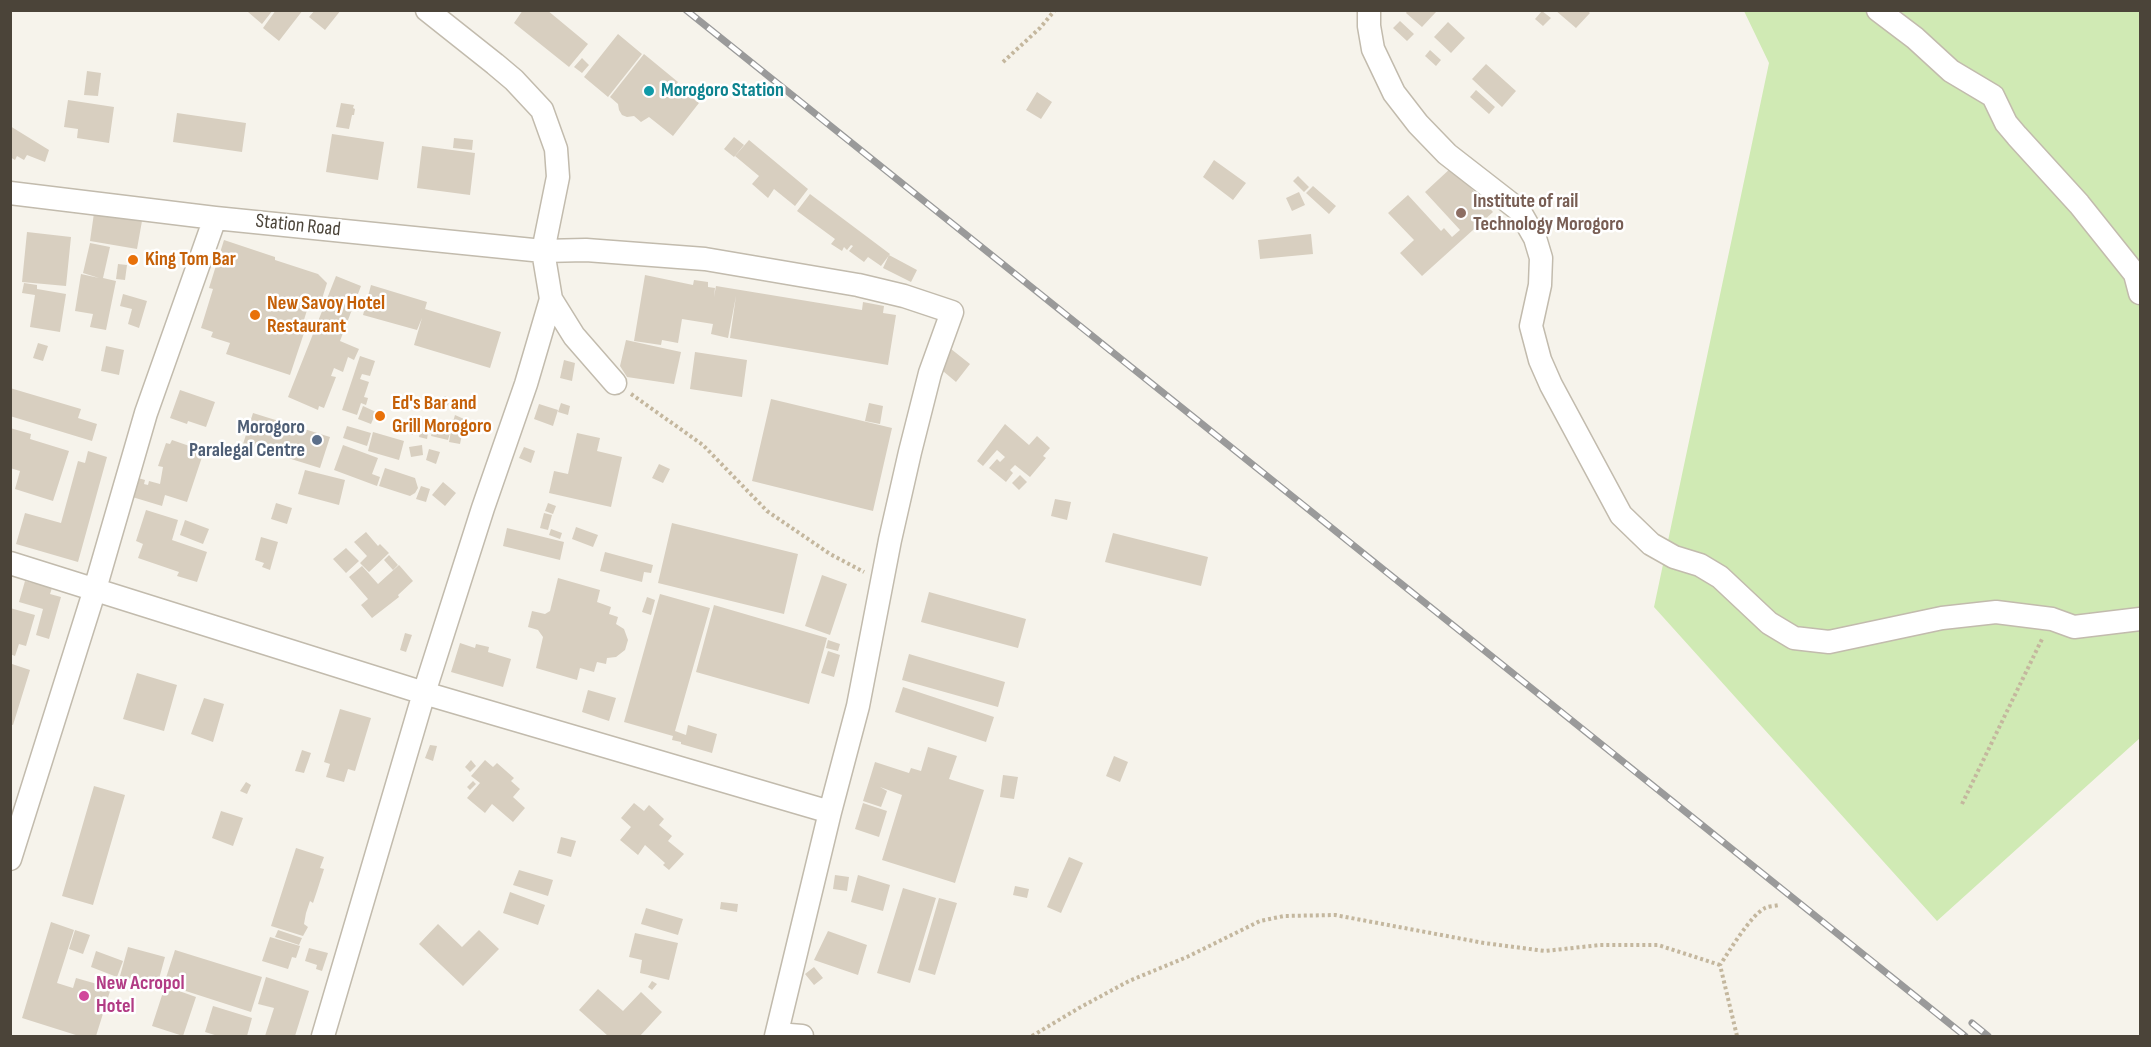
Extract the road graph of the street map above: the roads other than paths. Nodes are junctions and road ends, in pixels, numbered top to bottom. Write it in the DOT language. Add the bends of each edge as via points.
graph roads {
  1 [pos="427,10"];
  2 [pos="1369,10"];
  3 [pos="1878,10"];
  4 [pos="10,193"];
  5 [pos="215,218"];
  6 [pos="543,251"];
  7 [pos="2140,293"];
  8 [pos="551,299"];
  9 [pos="615,383"];
  10 [pos="10,563"];
  11 [pos="95,589"];
  12 [pos="2140,619"];
  13 [pos="424,693"];
  14 [pos="830,812"];
  15 [pos="10,859"];
  16 [pos="776,1035"];
  17 [pos="323,1036"];
  18 [pos="802,1036"];
  1 -- 6 [label="street" via="502,69 543,110 556,149 558,177"];
  2 -- 12 [label="street" via="1373,49 1394,93 1447,154 1519,210 1535,238 1541,258 1540,285 1531,326 1540,360 1621,515 1651,544 1720,577 1769,623 1794,638 1829,642 1942,618 1996,612 2052,619 2074,627"];
  3 -- 7 [label="street" via="1952,71 1994,96 2006,123 2135,274"];
  4 -- 5 [label="street, Station Road"];
  5 -- 6 [label="street, Station Road"];
  5 -- 11 [label="street" via="146,413"];
  6 -- 8 [label="street"];
  6 -- 14 [label="street, Station Road" via="586,250 705,259 858,285 952,312 930,373 910,452 858,706"];
  8 -- 9 [label="street" via="574,336"];
  8 -- 13 [label="street"];
  10 -- 11 [label="street"];
  11 -- 13 [label="street"];
  11 -- 15 [label="street"];
  13 -- 14 [label="street"];
  13 -- 17 [label="street"];
  14 -- 16 [label="street"];
  16 -- 18 [label="street"];
}
